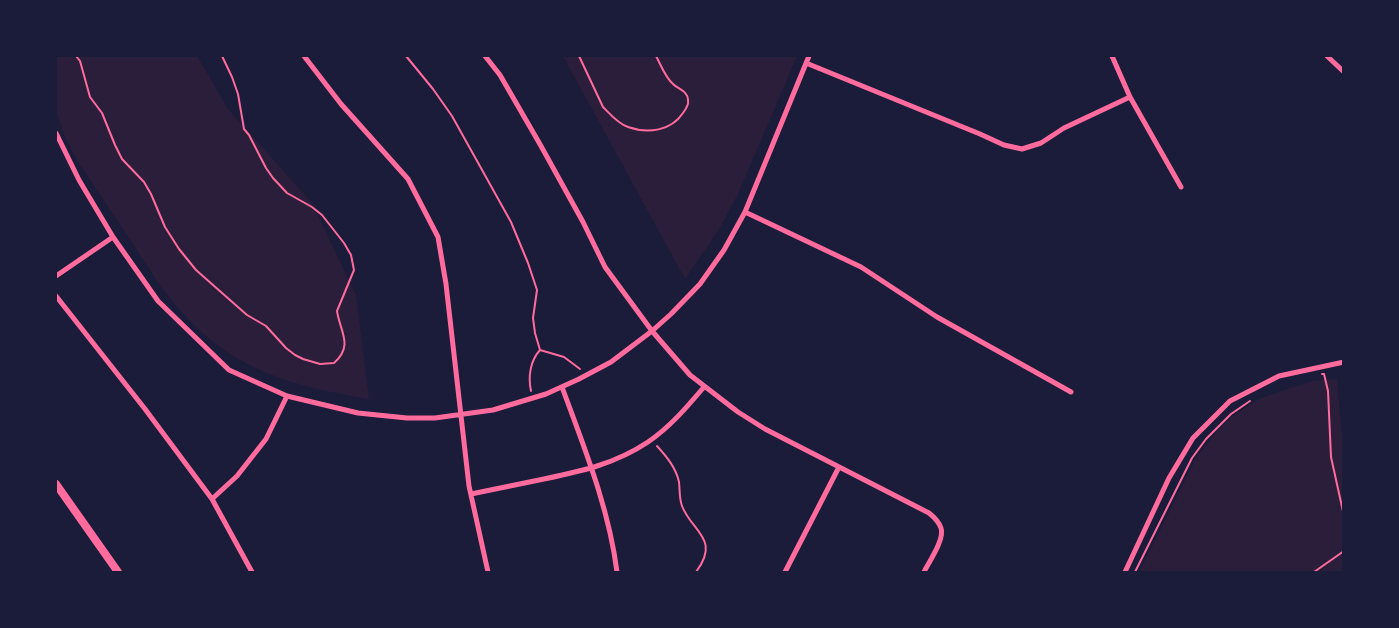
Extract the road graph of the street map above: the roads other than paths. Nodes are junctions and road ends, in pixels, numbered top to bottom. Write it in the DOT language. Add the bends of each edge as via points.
graph roads {
  1 [pos="304,56"];
  2 [pos="485,56"];
  3 [pos="809,56"];
  4 [pos="1112,56"];
  5 [pos="1327,56"];
  6 [pos="806,63"];
  7 [pos="1344,72"];
  8 [pos="1130,97"];
  9 [pos="56,133"];
  10 [pos="1181,187"];
  11 [pos="745,212"];
  12 [pos="113,237"];
  13 [pos="56,276"];
  14 [pos="56,296"];
  15 [pos="652,331"];
  16 [pos="1344,362"];
  17 [pos="562,387"];
  18 [pos="704,387"];
  19 [pos="1071,392"];
  20 [pos="286,396"];
  21 [pos="462,414"];
  22 [pos="839,467"];
  23 [pos="592,468"];
  24 [pos="56,484"];
  25 [pos="471,495"];
  26 [pos="212,500"];
  27 [pos="118,573"];
  28 [pos="252,573"];
  29 [pos="488,573"];
  30 [pos="617,573"];
  31 [pos="785,573"];
  32 [pos="924,573"];
  33 [pos="1125,573"];
  1 -- 21 [label="street" via="408,179 438,237"];
  2 -- 15 [label="street" via="541,146 605,267"];
  3 -- 6 [label="street"];
  4 -- 8 [label="street"];
  5 -- 7 [label="street"];
  6 -- 8 [label="street" via="1004,146 1022,149"];
  6 -- 11 [label="street"];
  8 -- 10 [label="street"];
  9 -- 12 [label="street"];
  11 -- 15 [label="street" via="699,284"];
  11 -- 19 [label="street" via="861,267 938,317"];
  12 -- 13 [label="street"];
  12 -- 20 [label="street" via="158,301 229,370"];
  14 -- 26 [label="street"];
  15 -- 17 [label="street" via="611,362"];
  15 -- 18 [label="street"];
  16 -- 33 [label="street" via="1279,376 1230,401 1193,438 1169,478"];
  17 -- 21 [label="street" via="493,410"];
  17 -- 23 [label="street"];
  18 -- 22 [label="street" via="765,429"];
  18 -- 23 [label="street" via="651,440"];
  20 -- 21 [label="street" via="387,417"];
  20 -- 26 [label="street" via="266,440"];
  21 -- 25 [label="street"];
  22 -- 31 [label="street"];
  22 -- 32 [label="street" via="938,521 942,538"];
  23 -- 25 [label="street"];
  23 -- 30 [label="street"];
  24 -- 27 [label="main road"];
  25 -- 29 [label="street"];
  26 -- 28 [label="street"];
}
